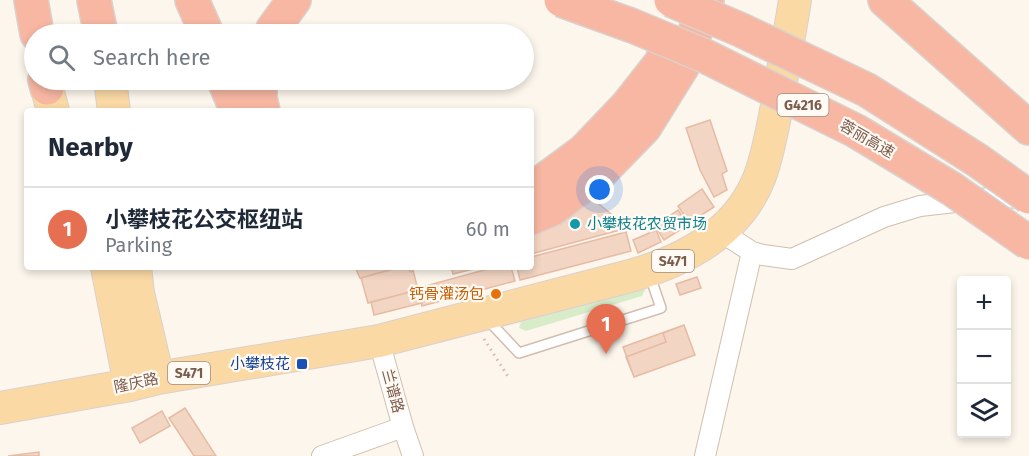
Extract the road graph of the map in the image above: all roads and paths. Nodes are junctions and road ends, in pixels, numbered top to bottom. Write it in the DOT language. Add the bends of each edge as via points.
graph roads {
  1 [pos="31,0"];
  2 [pos="94,0"];
  3 [pos="192,0"];
  4 [pos="294,0"];
  5 [pos="561,0"];
  6 [pos="671,0"];
  7 [pos="688,0"];
  8 [pos="707,0"];
  9 [pos="885,0"];
  10 [pos="797,2"];
  11 [pos="35,24"];
  12 [pos="99,24"];
  13 [pos="203,24"];
  14 [pos="277,24"];
  15 [pos="111,90"];
  16 [pos="228,90"];
  17 [pos="260,90"];
  18 [pos="114,108"];
  19 [pos="236,108"];
  20 [pos="262,108"];
  21 [pos="1029,128"];
  22 [pos="534,189"];
  23 [pos="1029,198"];
  24 [pos="534,218"];
  25 [pos="721,232"];
  26 [pos="1029,243"];
  27 [pos="752,252"];
  28 [pos="108,270"];
  29 [pos="135,270"];
  30 [pos="649,271"];
  31 [pos="476,316"];
  32 [pos="379,341"];
  33 [pos="509,378"];
  34 [pos="144,381"];
  35 [pos="0,408"];
  36 [pos="403,427"];
  37 [pos="322,456"];
  38 [pos="413,456"];
  39 [pos="705,456"];
  1 -- 11 [label="highway"];
  2 -- 12 [label="highway"];
  3 -- 13 [label="highway"];
  4 -- 14 [label="highway"];
  5 -- 26 [label="highway, 蓉丽高速 / G4216, bridge" via="705,56 856,131 952,189"];
  6 -- 23 [label="highway, G4216, bridge" via="867,90"];
  7 -- 22 [label="highway, bridge" via="662,63 627,106 584,151"];
  8 -- 24 [label="highway, bridge" via="682,67 644,128 600,173"];
  9 -- 21 [label="highway"];
  10 -- 25 [label="main road, S471" via="769,149 744,207"];
  15 -- 18 [label="main road"];
  16 -- 19 [label="highway"];
  17 -- 20 [label="highway"];
  23 -- 27 [label="street" via="998,197 920,206 884,217 792,259"];
  25 -- 27 [label="street"];
  25 -- 30 [label="main road, S471" via="693,252"];
  27 -- 39 [label="street"];
  28 -- 34 [label="main road"];
  29 -- 34 [label="main road"];
  30 -- 31 [label="main road, S471"];
  30 -- 31 [label="lane" via="660,308 519,353"];
  31 -- 32 [label="main road, S471"];
  31 -- 33 [label="path"];
  32 -- 34 [label="main road, 隆庆路 / S471"];
  32 -- 36 [label="street, 兰谱路"];
  34 -- 35 [label="main road, 隆庆路 / S471"];
  36 -- 37 [label="street, 兰谱路"];
  36 -- 38 [label="street"];
}
